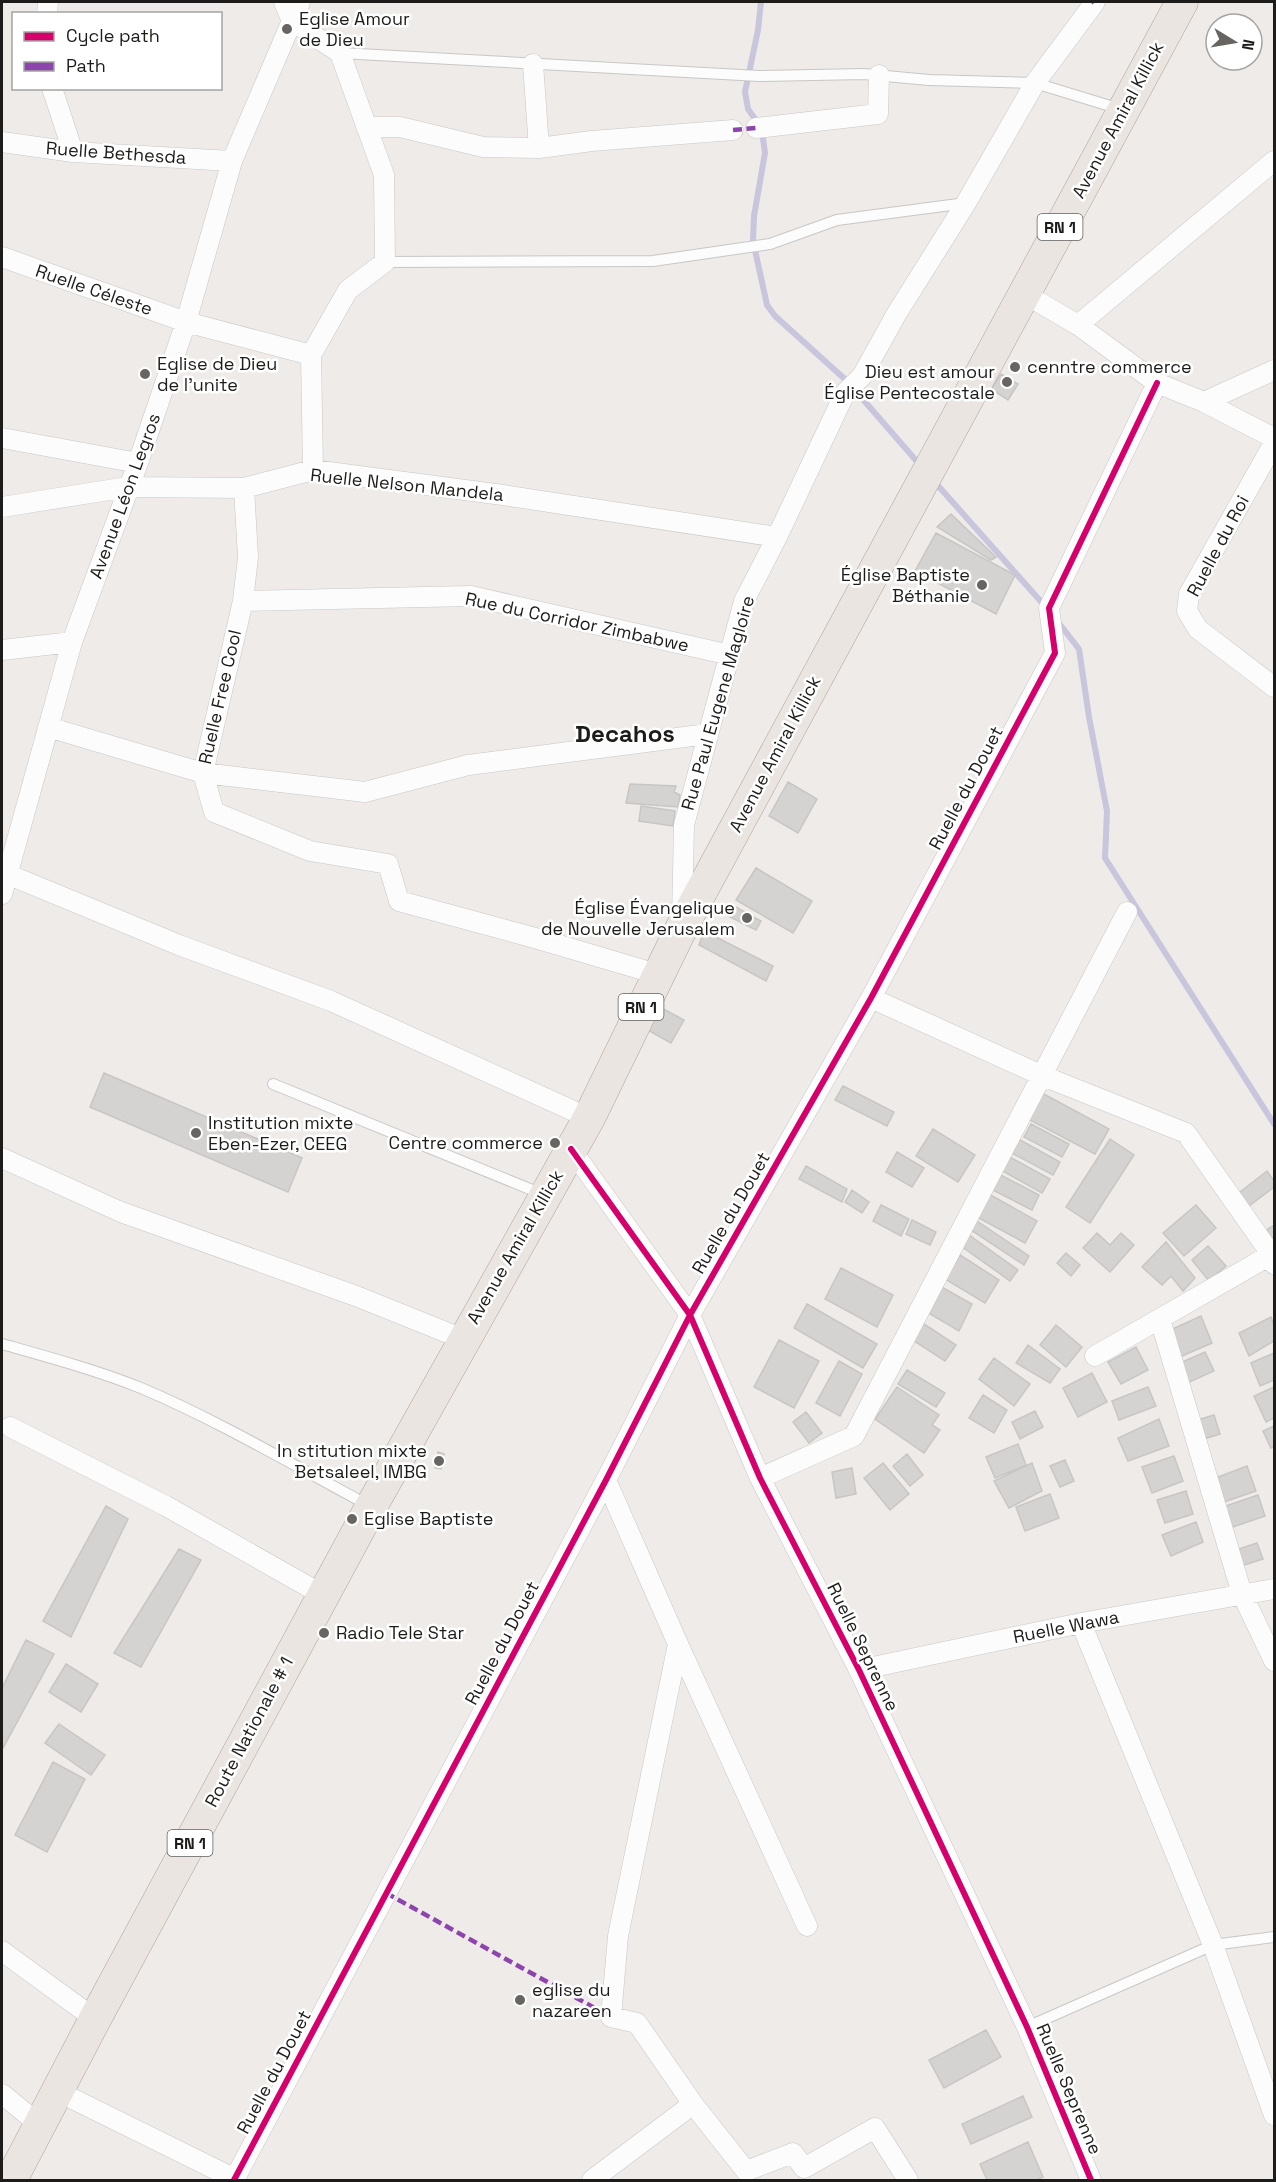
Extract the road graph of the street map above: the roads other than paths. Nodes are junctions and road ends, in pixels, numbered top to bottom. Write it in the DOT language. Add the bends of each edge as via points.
graph roads {
  1 [pos="284,2"];
  2 [pos="300,2"];
  3 [pos="1095,2"];
  4 [pos="1182,2"];
  5 [pos="292,21"];
  6 [pos="340,53"];
  7 [pos="533,64"];
  8 [pos="879,75"];
  9 [pos="1035,83"];
  10 [pos="53,90"];
  11 [pos="1124,110"];
  12 [pos="366,127"];
  13 [pos="756,128"];
  14 [pos="733,130"];
  15 [pos="2,142"];
  16 [pos="539,148"];
  17 [pos="73,152"];
  18 [pos="232,160"];
  19 [pos="1275,160"];
  20 [pos="966,203"];
  21 [pos="2,257"];
  22 [pos="385,262"];
  23 [pos="1025,294"];
  24 [pos="186,322"];
  25 [pos="1078,325"];
  26 [pos="311,355"];
  27 [pos="1275,370"];
  28 [pos="1157,383"];
  29 [pos="1204,402"];
  30 [pos="2,438"];
  31 [pos="1275,438"];
  32 [pos="1275,443"];
  33 [pos="138,463"];
  34 [pos="313,470"];
  35 [pos="128,488"];
  36 [pos="244,488"];
  37 [pos="2,507"];
  38 [pos="777,537"];
  39 [pos="243,601"];
  40 [pos="72,642"];
  41 [pos="2,650"];
  42 [pos="730,655"];
  43 [pos="1275,687"];
  44 [pos="48,727"];
  45 [pos="708,734"];
  46 [pos="203,773"];
  47 [pos="5,873"];
  48 [pos="2,894"];
  49 [pos="1127,912"];
  50 [pos="681,927"];
  51 [pos="657,974"];
  52 [pos="871,998"];
  53 [pos="1043,1076"];
  54 [pos="273,1084"];
  55 [pos="589,1118"];
  56 [pos="571,1149"];
  57 [pos="2,1158"];
  58 [pos="545,1195"];
  59 [pos="1274,1257"];
  60 [pos="690,1315"];
  61 [pos="1160,1318"];
  62 [pos="463,1339"];
  63 [pos="2,1344"];
  64 [pos="1095,1356"];
  65 [pos="10,1427"];
  66 [pos="760,1478"];
  67 [pos="606,1480"];
  68 [pos="371,1507"];
  69 [pos="1275,1589"];
  70 [pos="1242,1594"];
  71 [pos="323,1595"];
  72 [pos="1081,1623"];
  73 [pos="678,1644"];
  74 [pos="1275,1661"];
  75 [pos="859,1670"];
  76 [pos="807,1926"];
  77 [pos="1275,1937"];
  78 [pos="1213,1945"];
  79 [pos="2,1951"];
  80 [pos="94,2019"];
  81 [pos="1027,2027"];
  82 [pos="57,2091"];
  83 [pos="2,2094"];
  84 [pos="693,2104"];
  85 [pos="1275,2115"];
  86 [pos="40,2124"];
  87 [pos="807,2174"];
  88 [pos="739,2176"];
  89 [pos="234,2180"];
  90 [pos="11,2181"];
  91 [pos="592,2181"];
  92 [pos="908,2181"];
  93 [pos="1091,2181"];
  1 -- 5 [label="street"];
  2 -- 5 [label="street, Avenue Léon Legros"];
  3 -- 9 [label="street, Rue Paul Eugene Magloire"];
  4 -- 11 [label="main road, Avenue Amiral Killick / RN 1"];
  5 -- 6 [label="street"];
  5 -- 18 [label="street, Avenue Léon Legros"];
  6 -- 7 [label="lane"];
  6 -- 12 [label="street"];
  7 -- 8 [label="lane" via="759,76"];
  7 -- 16 [label="street"];
  8 -- 9 [label="lane"];
  8 -- 13 [label="street" via="878,114"];
  9 -- 11 [label="lane"];
  9 -- 20 [label="street, Rue Paul Eugene Magloire"];
  10 -- 17 [label="street"];
  11 -- 23 [label="main road, Avenue Amiral Killick / RN 1"];
  12 -- 16 [label="street" via="400,126 483,147"];
  12 -- 22 [label="street" via="384,175"];
  14 -- 16 [label="street"];
  15 -- 17 [label="street, Ruelle Bethesda"];
  17 -- 18 [label="street, Ruelle Bethesda"];
  18 -- 24 [label="street, Avenue Léon Legros"];
  19 -- 25 [label="street"];
  20 -- 22 [label="lane" via="837,220 770,244 653,261"];
  20 -- 38 [label="street, Rue Paul Eugene Magloire" via="862,376 845,393"];
  21 -- 24 [label="street, Ruelle Céleste"];
  22 -- 26 [label="street" via="348,290"];
  23 -- 25 [label="street"];
  23 -- 50 [label="main road, Avenue Amiral Killick / RN 1"];
  24 -- 26 [label="street, Ruelle Céleste"];
  24 -- 33 [label="street, Avenue Léon Legros"];
  25 -- 28 [label="street"];
  26 -- 34 [label="street"];
  27 -- 29 [label="street"];
  28 -- 29 [label="street"];
  28 -- 52 [label="street, Ruelle du Douet" via="1048,608 1055,653"];
  29 -- 31 [label="street"];
  30 -- 33 [label="street"];
  32 -- 43 [label="street, Ruelle du Roi" via="1189,594 1187,611 1198,629"];
  33 -- 35 [label="street, Avenue Léon Legros"];
  34 -- 36 [label="street, Ruelle Nelson Mandela"];
  34 -- 38 [label="street, Ruelle Nelson Mandela"];
  35 -- 36 [label="street, Ruelle Nelson Mandela"];
  35 -- 37 [label="street, Ruelle Nelson Mandela"];
  35 -- 40 [label="street, Avenue Léon Legros"];
  36 -- 39 [label="street, Ruelle Free Cool" via="248,557"];
  38 -- 42 [label="street, Rue Paul Eugene Magloire" via="744,601"];
  39 -- 42 [label="street, Rue du Corridor Zimbabwe" via="471,596"];
  39 -- 46 [label="street, Ruelle Free Cool"];
  40 -- 41 [label="street"];
  40 -- 44 [label="street, Avenue Léon Legros"];
  42 -- 45 [label="street, Rue Paul Eugene Magloire"];
  44 -- 46 [label="street"];
  44 -- 47 [label="street, Avenue Léon Legros"];
  45 -- 46 [label="street" via="468,765 365,792"];
  45 -- 50 [label="street, Rue Paul Eugene Magloire" via="684,825"];
  46 -- 51 [label="street, Ruelle Free Cool" via="214,812 310,851 388,864 399,901"];
  47 -- 48 [label="street, Avenue Léon Legros"];
  47 -- 55 [label="street" via="179,945 331,1000"];
  49 -- 53 [label="street"];
  50 -- 51 [label="main road, Avenue Amiral Killick / RN 1"];
  51 -- 55 [label="main road, Avenue Amiral Killick / RN 1"];
  52 -- 53 [label="street"];
  52 -- 60 [label="street, Ruelle du Douet"];
  53 -- 59 [label="street" via="1186,1133"];
  53 -- 66 [label="street" via="854,1436"];
  54 -- 58 [label="lane"];
  55 -- 56 [label="main road, Avenue Amiral Killick / RN 1"];
  56 -- 58 [label="main road, Avenue Amiral Killick / RN 1"];
  56 -- 60 [label="street, Ruelle Seprenne"];
  57 -- 62 [label="street" via="121,1212 356,1296"];
  58 -- 62 [label="main road, Avenue Amiral Killick / RN 1"];
  59 -- 61 [label="street"];
  60 -- 66 [label="street, Ruelle Seprenne"];
  60 -- 67 [label="street, Ruelle du Douet"];
  61 -- 64 [label="street"];
  61 -- 70 [label="street"];
  62 -- 68 [label="main road, Avenue Amiral Killick / RN 1"];
  63 -- 68 [label="lane" via="140,1388 223,1427"];
  65 -- 71 [label="street" via="166,1506"];
  66 -- 75 [label="street, Ruelle Seprenne"];
  67 -- 73 [label="street"];
  67 -- 89 [label="street, Ruelle du Douet"];
  68 -- 71 [label="main road, Route Nationale # 1 / RN 1"];
  69 -- 70 [label="street, Ruelle Wawa"];
  70 -- 72 [label="street, Ruelle Wawa"];
  70 -- 74 [label="street"];
  71 -- 80 [label="main road, Route Nationale # 1 / RN 1"];
  72 -- 75 [label="street, Ruelle Wawa"];
  72 -- 78 [label="street"];
  73 -- 76 [label="street"];
  73 -- 84 [label="street" via="618,1936 611,2017 638,2023"];
  75 -- 81 [label="street, Ruelle Seprenne"];
  77 -- 78 [label="lane"];
  78 -- 81 [label="lane"];
  78 -- 85 [label="street"];
  79 -- 80 [label="street"];
  80 -- 82 [label="main road, Route Nationale # 1 / RN 1"];
  81 -- 93 [label="street, Ruelle Seprenne"];
  82 -- 86 [label="main road, Route Nationale # 1 / RN 1"];
  82 -- 89 [label="street"];
  83 -- 86 [label="street"];
  84 -- 88 [label="street"];
  84 -- 91 [label="street"];
  86 -- 90 [label="main road, Route Nationale # 1 / RN 1"];
  87 -- 88 [label="street" via="792,2153"];
  87 -- 92 [label="street" via="875,2128"];
}
